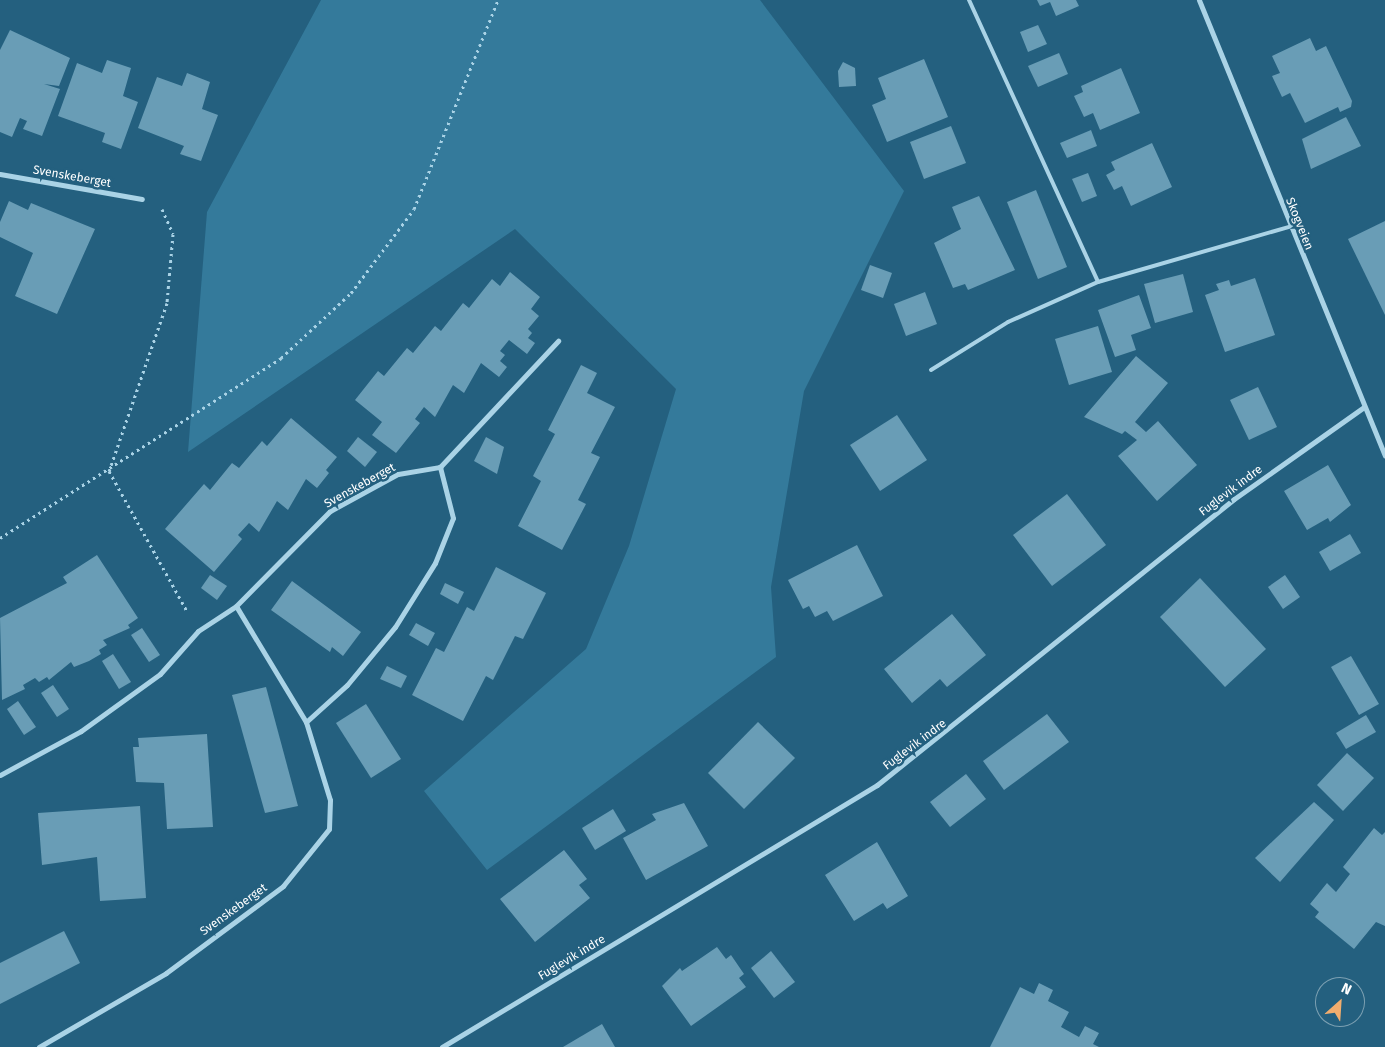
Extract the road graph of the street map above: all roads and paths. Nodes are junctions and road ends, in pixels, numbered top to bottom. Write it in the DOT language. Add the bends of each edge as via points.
graph roads {
  1 [pos="498,0"];
  2 [pos="969,0"];
  3 [pos="1199,0"];
  4 [pos="0,174"];
  5 [pos="142,199"];
  6 [pos="1289,227"];
  7 [pos="1098,282"];
  8 [pos="558,341"];
  9 [pos="931,370"];
  10 [pos="1364,407"];
  11 [pos="1385,455"];
  12 [pos="440,467"];
  13 [pos="109,472"];
  14 [pos="0,538"];
  15 [pos="236,606"];
  16 [pos="198,631"];
  17 [pos="306,722"];
  18 [pos="0,775"];
  19 [pos="39,1047"];
  20 [pos="442,1047"];
  1 -- 13 [label="path" via="414,209 351,293 281,358"];
  2 -- 7 [label="lane"];
  3 -- 6 [label="street, Skogveien"];
  4 -- 5 [label="street, Svenskeberget"];
  5 -- 13 [label="path" via="166,210 174,258 167,303"];
  6 -- 7 [label="lane"];
  6 -- 10 [label="street, Skogveien"];
  7 -- 9 [label="lane" via="1008,322"];
  8 -- 12 [label="street"];
  10 -- 11 [label="street, Skogveien"];
  10 -- 20 [label="street, Fuglevik indre" via="1234,499 877,785"];
  12 -- 15 [label="street, Svenskeberget" via="398,474 330,511"];
  12 -- 17 [label="street" via="452,518 435,562 395,627 347,685"];
  13 -- 14 [label="path"];
  13 -- 16 [label="path"];
  15 -- 16 [label="street, Svenskeberget"];
  15 -- 17 [label="street, Svenskeberget"];
  16 -- 18 [label="street, Svenskeberget" via="160,674 81,731"];
  17 -- 19 [label="street, Svenskeberget" via="330,800 329,829 312,855 283,886 166,973"];
}
